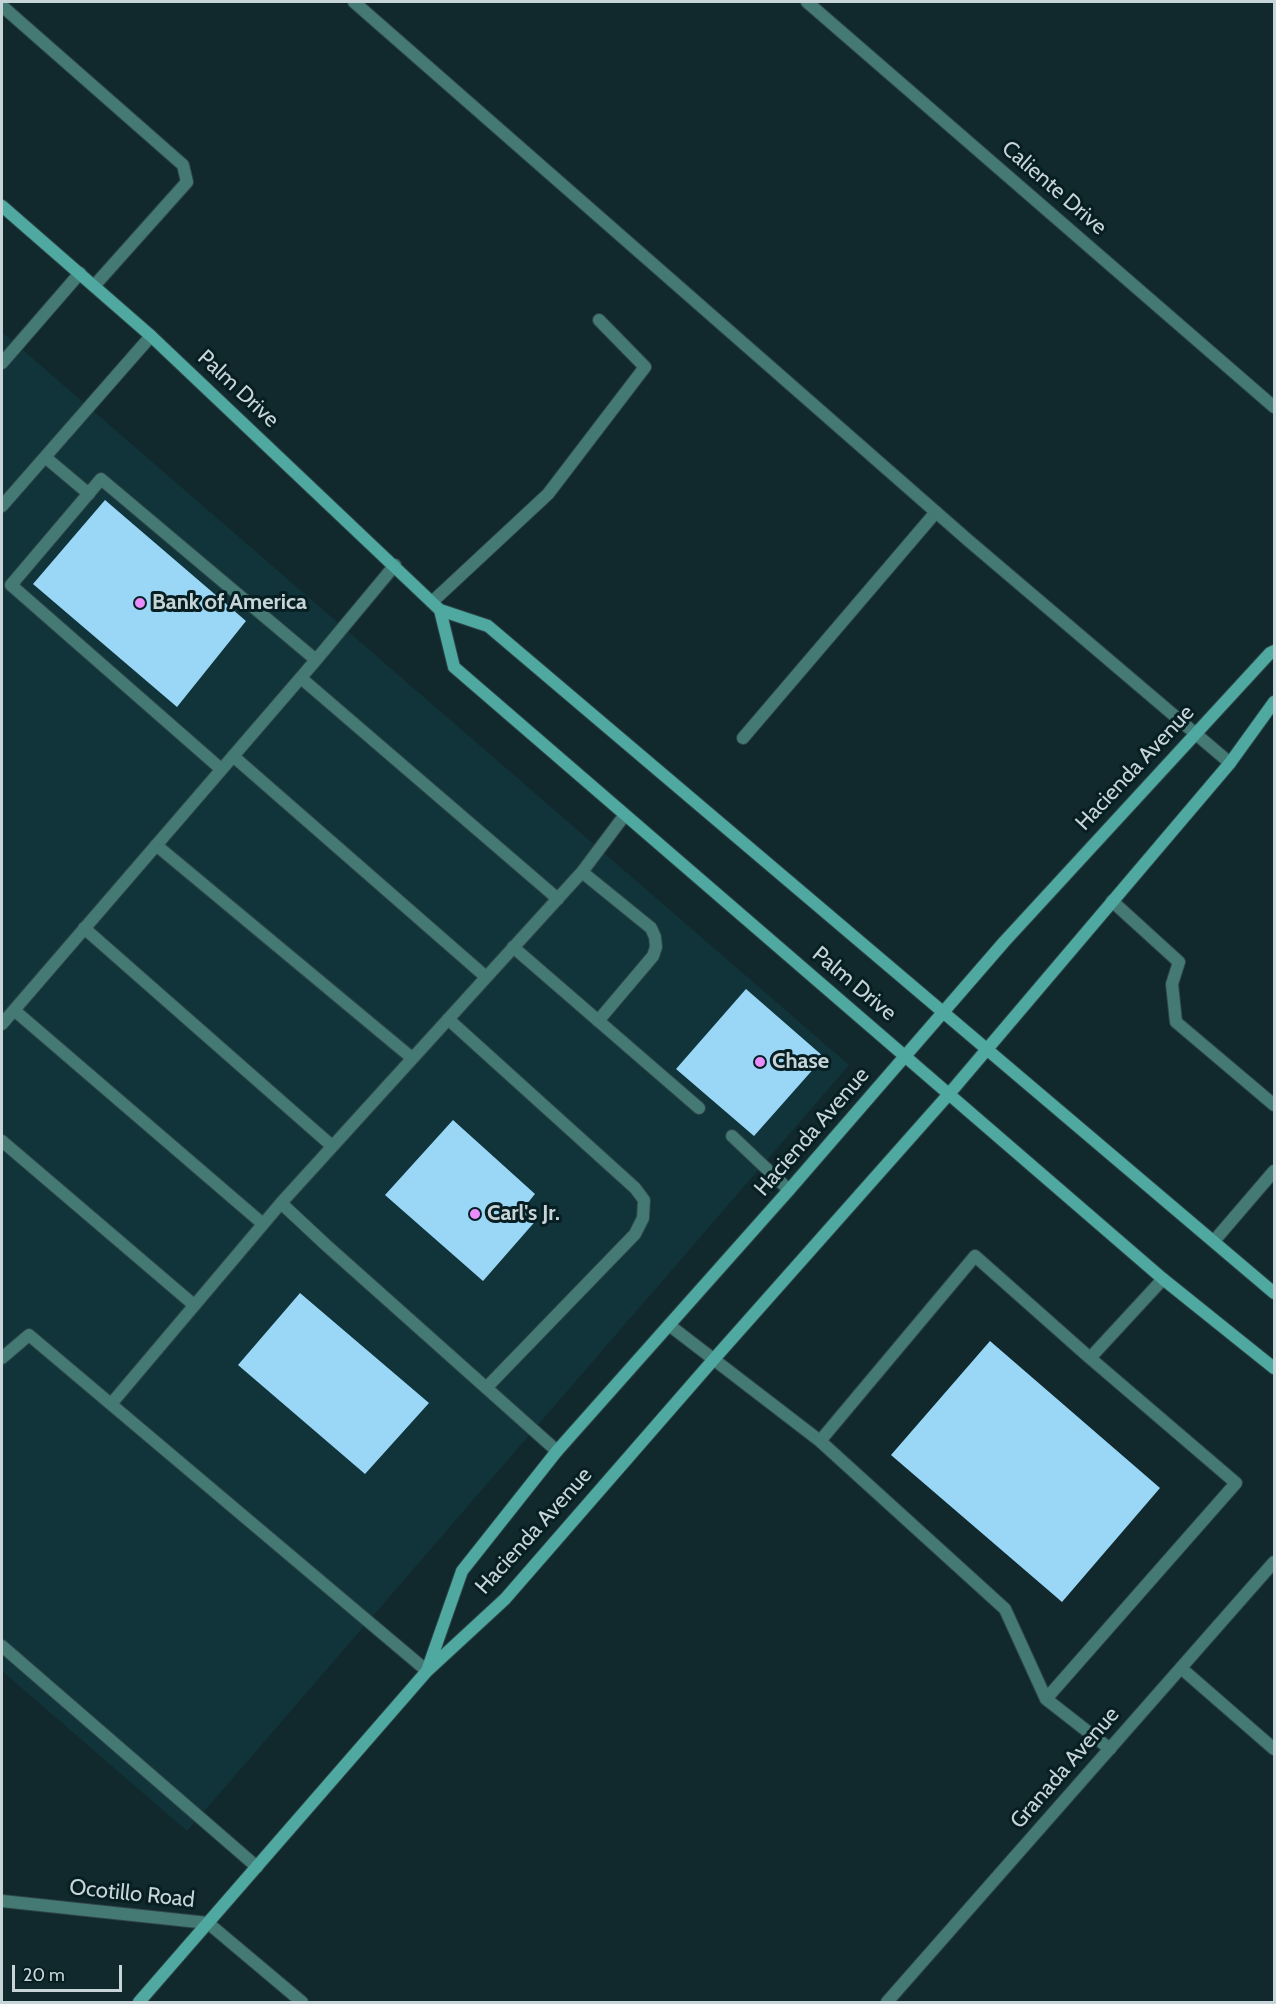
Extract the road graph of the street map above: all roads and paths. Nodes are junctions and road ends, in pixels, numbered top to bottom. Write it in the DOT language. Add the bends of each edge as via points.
graph roads {
  1 [pos="354,2"];
  2 [pos="807,2"];
  3 [pos="2,6"];
  4 [pos="2,206"];
  5 [pos="80,273"];
  6 [pos="94,286"];
  7 [pos="599,320"];
  8 [pos="151,336"];
  9 [pos="2,363"];
  10 [pos="1275,407"];
  11 [pos="45,456"];
  12 [pos="89,494"];
  13 [pos="2,506"];
  14 [pos="936,512"];
  15 [pos="395,565"];
  16 [pos="436,606"];
  17 [pos="1275,651"];
  18 [pos="316,660"];
  19 [pos="301,678"];
  20 [pos="1275,702"];
  21 [pos="1196,734"];
  22 [pos="743,738"];
  23 [pos="233,756"];
  24 [pos="1230,763"];
  25 [pos="221,769"];
  26 [pos="624,816"];
  27 [pos="156,845"];
  28 [pos="582,872"];
  29 [pos="558,899"];
  30 [pos="1112,902"];
  31 [pos="84,928"];
  32 [pos="513,947"];
  33 [pos="486,977"];
  34 [pos="14,1010"];
  35 [pos="944,1011"];
  36 [pos="448,1019"];
  37 [pos="598,1021"];
  38 [pos="2,1024"];
  39 [pos="988,1048"];
  40 [pos="905,1056"];
  41 [pos="412,1058"];
  42 [pos="949,1094"];
  43 [pos="1275,1106"];
  44 [pos="699,1108"];
  45 [pos="732,1136"];
  46 [pos="2,1141"];
  47 [pos="332,1146"];
  48 [pos="1275,1171"];
  49 [pos="789,1190"];
  50 [pos="281,1203"];
  51 [pos="263,1224"];
  52 [pos="1214,1241"];
  53 [pos="1163,1279"];
  54 [pos="1275,1293"];
  55 [pos="194,1305"];
  56 [pos="669,1325"];
  57 [pos="2,1358"];
  58 [pos="1090,1358"];
  59 [pos="714,1359"];
  60 [pos="1275,1368"];
  61 [pos="487,1387"];
  62 [pos="111,1404"];
  63 [pos="820,1440"];
  64 [pos="557,1451"];
  65 [pos="1275,1562"];
  66 [pos="2,1646"];
  67 [pos="1181,1668"];
  68 [pos="427,1671"];
  69 [pos="1046,1699"];
  70 [pos="1110,1749"];
  71 [pos="1275,1749"];
  72 [pos="257,1867"];
  73 [pos="2,1901"];
  74 [pos="208,1923"];
  75 [pos="139,2002"];
  76 [pos="302,2002"];
  77 [pos="887,2002"];
  1 -- 14 [label="street"];
  2 -- 10 [label="street, Caliente Drive"];
  3 -- 6 [label="street" via="183,165 187,182"];
  4 -- 5 [label="street, Palm Drive"];
  5 -- 6 [label="street, Palm Drive"];
  5 -- 9 [label="street"];
  6 -- 8 [label="street, Palm Drive"];
  7 -- 16 [label="street" via="645,367 548,494"];
  8 -- 11 [label="street"];
  8 -- 15 [label="street, Palm Drive"];
  11 -- 12 [label="street"];
  11 -- 13 [label="street"];
  12 -- 18 [label="street" via="101,479"];
  12 -- 25 [label="street" via="11,585"];
  14 -- 21 [label="street"];
  14 -- 22 [label="street"];
  15 -- 16 [label="street, Palm Drive"];
  15 -- 18 [label="street"];
  16 -- 26 [label="street, Palm Drive" via="453,668"];
  16 -- 35 [label="street, Palm Drive" via="488,626"];
  17 -- 21 [label="street, Hacienda Avenue"];
  18 -- 19 [label="street"];
  19 -- 23 [label="street"];
  19 -- 29 [label="street"];
  20 -- 24 [label="street, Hacienda Avenue"];
  21 -- 24 [label="street"];
  21 -- 35 [label="street, Hacienda Avenue"];
  23 -- 25 [label="street"];
  23 -- 33 [label="street"];
  24 -- 30 [label="street, Hacienda Avenue"];
  25 -- 27 [label="street"];
  26 -- 28 [label="street"];
  26 -- 40 [label="street, Palm Drive"];
  27 -- 31 [label="street"];
  27 -- 41 [label="street"];
  28 -- 29 [label="street"];
  28 -- 37 [label="street" via="651,928 655,937 653,956"];
  29 -- 32 [label="street"];
  30 -- 39 [label="street, Hacienda Avenue"];
  30 -- 43 [label="street" via="1179,962 1172,984 1176,1022"];
  31 -- 34 [label="street"];
  31 -- 47 [label="street"];
  32 -- 33 [label="street"];
  32 -- 37 [label="street"];
  33 -- 36 [label="street"];
  34 -- 38 [label="street"];
  34 -- 51 [label="street"];
  35 -- 39 [label="street, Palm Drive"];
  35 -- 40 [label="street, Hacienda Avenue"];
  36 -- 41 [label="street"];
  36 -- 61 [label="street" via="644,1200 643,1218 635,1234"];
  37 -- 44 [label="street"];
  39 -- 42 [label="street, Hacienda Avenue"];
  39 -- 52 [label="street, Palm Drive"];
  40 -- 42 [label="street, Palm Drive"];
  40 -- 49 [label="street, Hacienda Avenue"];
  41 -- 47 [label="street"];
  42 -- 53 [label="street, Palm Drive"];
  42 -- 59 [label="street, Hacienda Avenue"];
  45 -- 49 [label="street"];
  46 -- 55 [label="street"];
  47 -- 50 [label="street"];
  48 -- 52 [label="street"];
  49 -- 56 [label="street, Hacienda Avenue"];
  50 -- 51 [label="street"];
  50 -- 61 [label="street"];
  51 -- 55 [label="street"];
  52 -- 54 [label="street, Palm Drive"];
  53 -- 58 [label="street"];
  53 -- 60 [label="street, Palm Drive"];
  55 -- 62 [label="street"];
  56 -- 59 [label="street"];
  56 -- 64 [label="street, Hacienda Avenue"];
  57 -- 62 [label="street" via="29,1335"];
  58 -- 63 [label="street" via="975,1257"];
  58 -- 69 [label="street" via="1236,1483"];
  59 -- 63 [label="street"];
  59 -- 68 [label="street, Hacienda Avenue" via="505,1599"];
  61 -- 64 [label="street"];
  62 -- 68 [label="street"];
  63 -- 69 [label="street" via="1005,1609"];
  64 -- 68 [label="street, Hacienda Avenue" via="462,1571"];
  65 -- 67 [label="street, Granada Avenue"];
  66 -- 72 [label="street"];
  67 -- 70 [label="street, Granada Avenue"];
  67 -- 71 [label="street"];
  68 -- 72 [label="street, Hacienda Avenue"];
  69 -- 70 [label="street"];
  70 -- 77 [label="street, Granada Avenue"];
  72 -- 74 [label="street, Hacienda Avenue"];
  73 -- 74 [label="street, Ocotillo Road"];
  74 -- 75 [label="street, Hacienda Avenue"];
  74 -- 76 [label="street, Ocotillo Road"];
}
